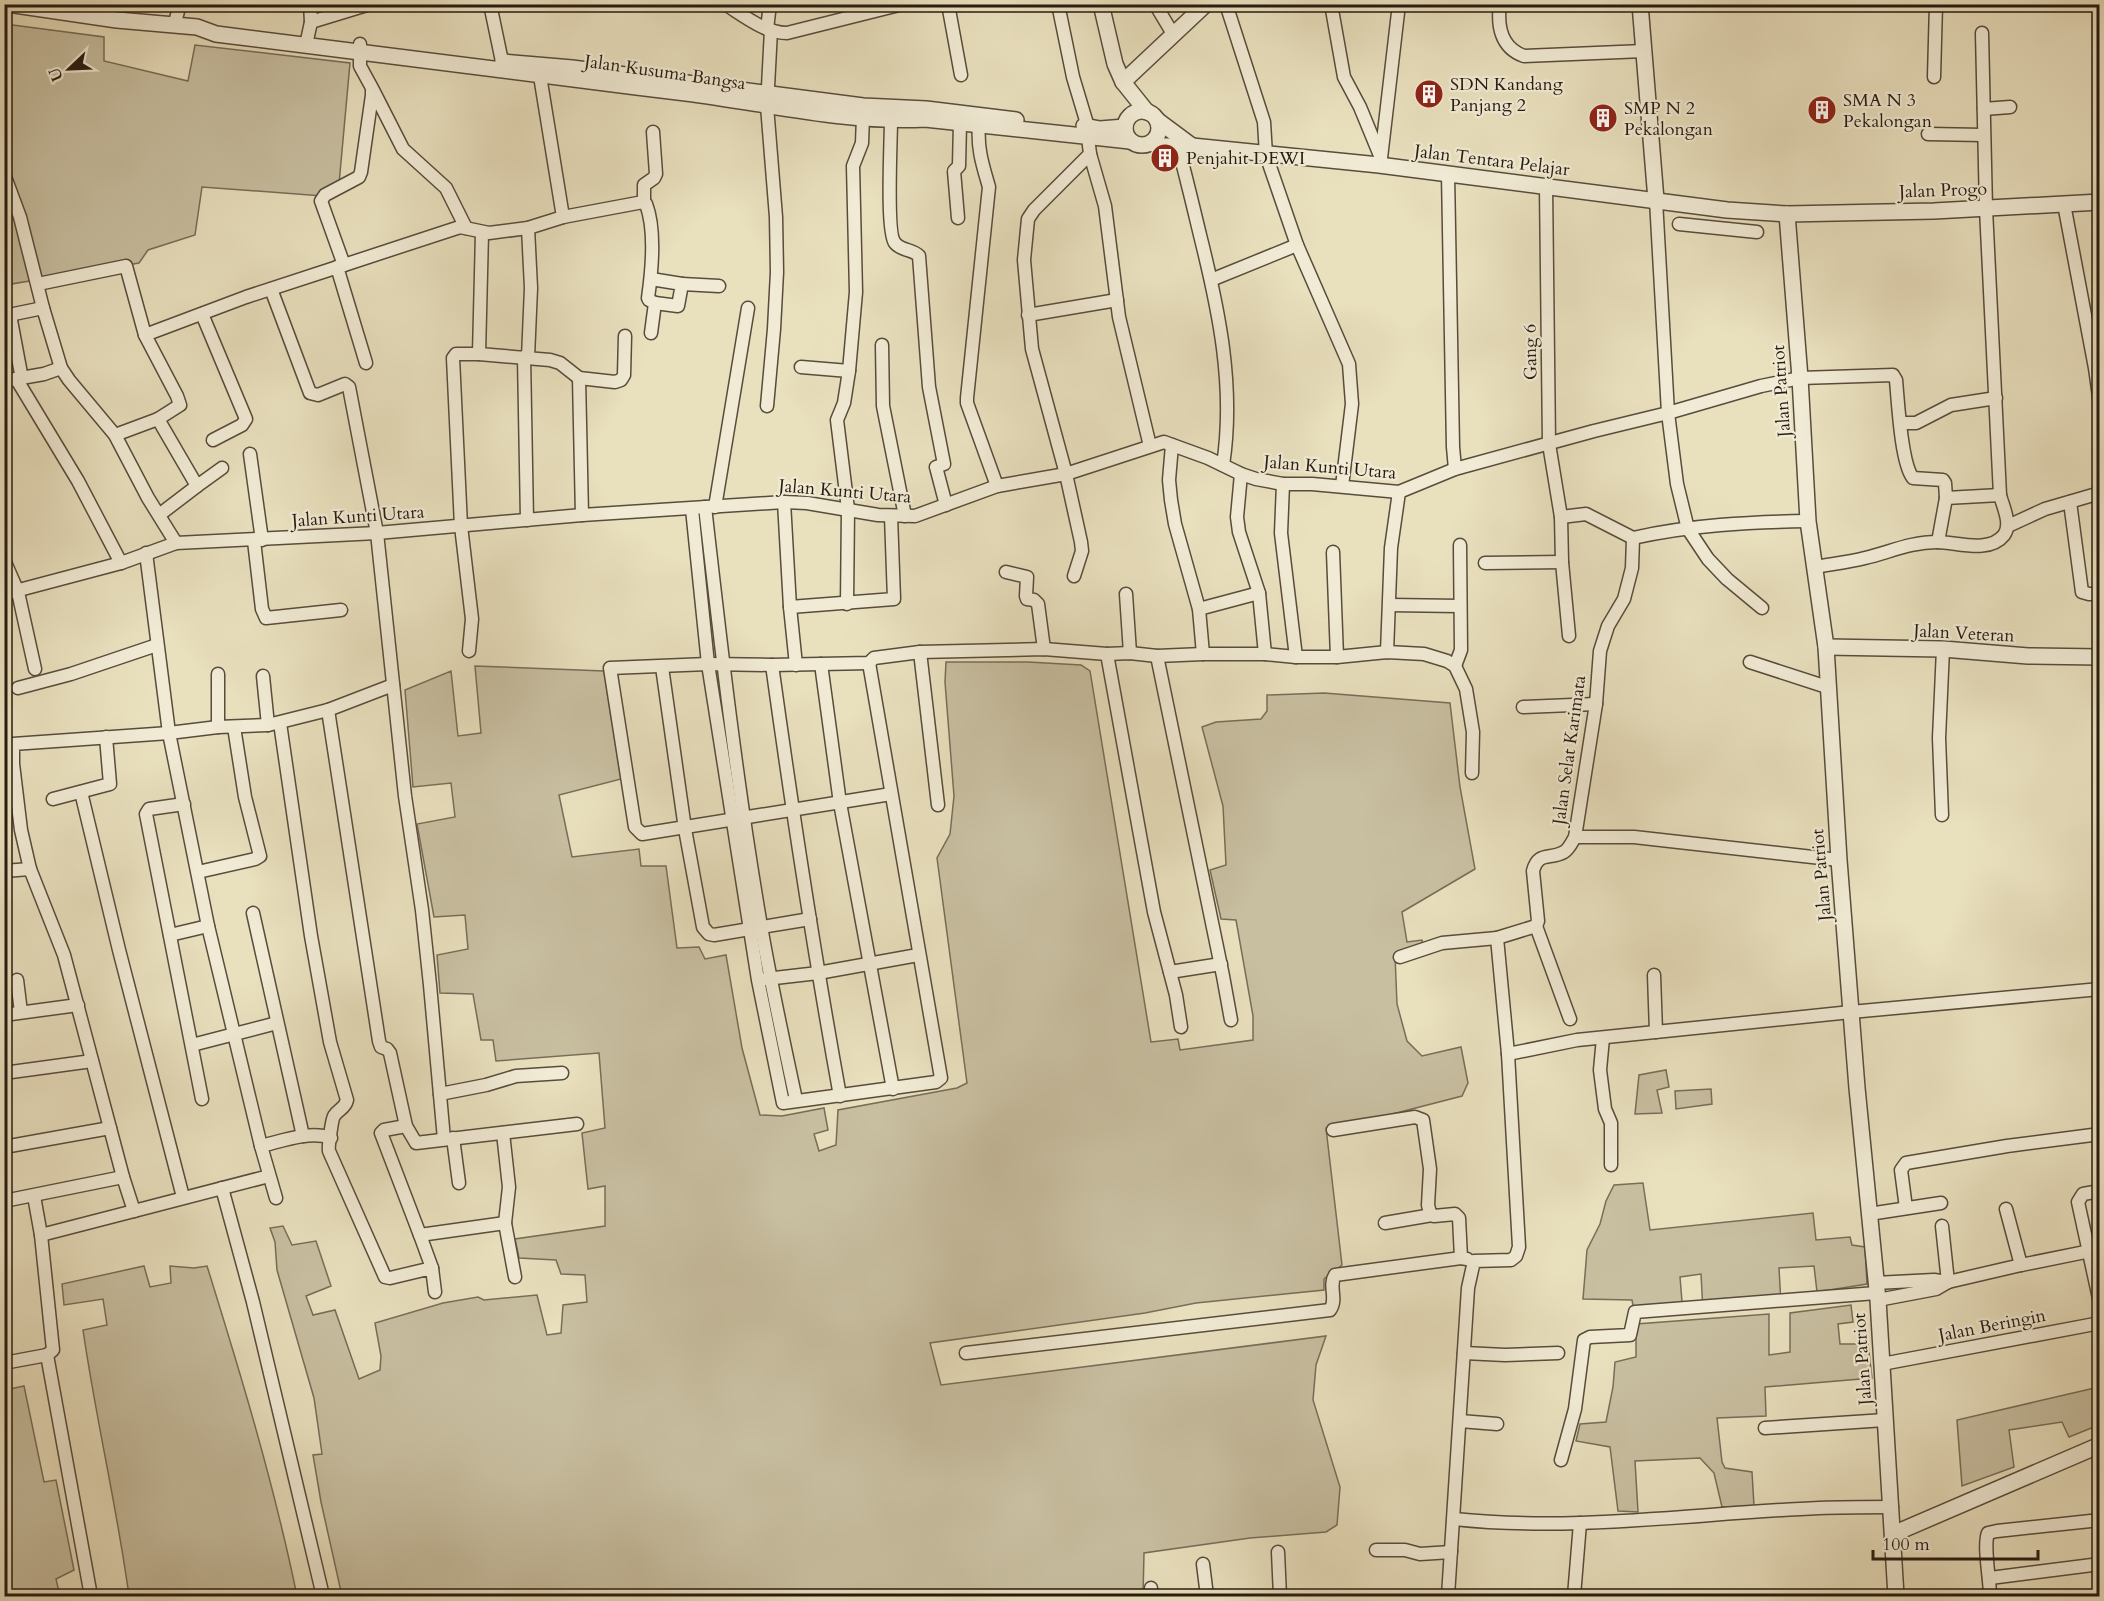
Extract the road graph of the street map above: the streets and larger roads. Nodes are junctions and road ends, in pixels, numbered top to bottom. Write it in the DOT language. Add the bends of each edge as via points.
graph roads {
  1 [pos="8,4"];
  2 [pos="180,4"];
  3 [pos="310,4"];
  4 [pos="370,4"];
  5 [pos="490,4"];
  6 [pos="725,4"];
  7 [pos="770,4"];
  8 [pos="903,4"];
  9 [pos="948,4"];
  10 [pos="1058,4"];
  11 [pos="1101,4"];
  12 [pos="1155,4"];
  13 [pos="1206,4"];
  14 [pos="1226,4"];
  15 [pos="1331,4"];
  16 [pos="1399,4"];
  17 [pos="1500,4"];
  18 [pos="1640,4"];
  19 [pos="1936,4"];
  20 [pos="311,22"];
  21 [pos="174,26"];
  22 [pos="769,30"];
  23 [pos="1982,33"];
  24 [pos="1173,34"];
  25 [pos="306,41"];
  26 [pos="360,49"];
  27 [pos="1644,51"];
  28 [pos="503,67"];
  29 [pos="571,74"];
  30 [pos="961,75"];
  31 [pos="540,76"];
  32 [pos="1934,77"];
  33 [pos="1126,85"];
  34 [pos="372,88"];
  35 [pos="767,100"];
  36 [pos="2010,107"];
  37 [pos="1984,109"];
  38 [pos="925,114"];
  39 [pos="1146,115"];
  40 [pos="863,117"];
  41 [pos="891,121"];
  42 [pos="960,123"];
  43 [pos="979,126"];
  44 [pos="1034,127"];
  45 [pos="1092,131"];
  46 [pos="653,132"];
  47 [pos="1128,134"];
  48 [pos="1928,134"];
  49 [pos="1983,135"];
  50 [pos="1151,143"];
  51 [pos="1185,146"];
  52 [pos="1090,154"];
  53 [pos="1266,155"];
  54 [pos="1380,161"];
  55 [pos="4,174"];
  56 [pos="1448,174"];
  57 [pos="1546,186"];
  58 [pos="1656,200"];
  59 [pos="644,202"];
  60 [pos="2100,202"];
  61 [pos="2064,204"];
  62 [pos="1986,208"];
  63 [pos="1727,210"];
  64 [pos="1787,214"];
  65 [pos="563,217"];
  66 [pos="957,218"];
  67 [pos="1679,224"];
  68 [pos="466,228"];
  69 [pos="528,228"];
  70 [pos="1724,229"];
  71 [pos="1757,232"];
  72 [pos="482,233"];
  73 [pos="1298,245"];
  74 [pos="341,266"];
  75 [pos="651,279"];
  76 [pos="1211,280"];
  77 [pos="38,284"];
  78 [pos="682,284"];
  79 [pos="719,286"];
  80 [pos="271,289"];
  81 [pos="1117,300"];
  82 [pos="655,303"];
  83 [pos="43,308"];
  84 [pos="748,308"];
  85 [pos="202,314"];
  86 [pos="1028,315"];
  87 [pos="8,316"];
  88 [pos="651,333"];
  89 [pos="144,335"];
  90 [pos="625,336"];
  91 [pos="882,345"];
  92 [pos="479,354"];
  93 [pos="526,357"];
  94 [pos="366,363"];
  95 [pos="801,367"];
  96 [pos="61,368"];
  97 [pos="849,371"];
  98 [pos="579,378"];
  99 [pos="1800,378"];
  100 [pos="15,380"];
  101 [pos="1996,398"];
  102 [pos="2100,404"];
  103 [pos="766,406"];
  104 [pos="1668,413"];
  105 [pos="158,419"];
  106 [pos="1901,423"];
  107 [pos="115,435"];
  108 [pos="213,440"];
  109 [pos="1549,444"];
  110 [pos="1172,445"];
  111 [pos="1150,446"];
  112 [pos="250,454"];
  113 [pos="1224,465"];
  114 [pos="222,468"];
  115 [pos="1455,469"];
  116 [pos="1066,474"];
  117 [pos="1241,474"];
  118 [pos="1283,484"];
  119 [pos="197,486"];
  120 [pos="997,486"];
  121 [pos="1342,486"];
  122 [pos="1400,492"];
  123 [pos="2100,493"];
  124 [pos="2000,495"];
  125 [pos="1946,498"];
  126 [pos="784,502"];
  127 [pos="2070,502"];
  128 [pos="946,505"];
  129 [pos="704,508"];
  130 [pos="848,509"];
  131 [pos="159,515"];
  132 [pos="582,515"];
  133 [pos="891,516"];
  134 [pos="905,516"];
  135 [pos="1560,517"];
  136 [pos="527,520"];
  137 [pos="1808,521"];
  138 [pos="461,526"];
  139 [pos="2008,526"];
  140 [pos="1688,529"];
  141 [pos="377,534"];
  142 [pos="1633,538"];
  143 [pos="258,541"];
  144 [pos="1938,542"];
  145 [pos="176,543"];
  146 [pos="1460,545"];
  147 [pos="1333,552"];
  148 [pos="146,553"];
  149 [pos="4,560"];
  150 [pos="1562,562"];
  151 [pos="121,563"];
  152 [pos="1485,563"];
  153 [pos="1815,567"];
  154 [pos="1006,572"];
  155 [pos="1074,576"];
  156 [pos="18,592"];
  157 [pos="1259,593"];
  158 [pos="4,594"];
  159 [pos="1126,594"];
  160 [pos="2100,594"];
  161 [pos="847,604"];
  162 [pos="1390,605"];
  163 [pos="1459,606"];
  164 [pos="790,607"];
  165 [pos="1762,608"];
  166 [pos="1200,609"];
  167 [pos="341,610"];
  168 [pos="1569,636"];
  169 [pos="157,645"];
  170 [pos="1826,647"];
  171 [pos="1044,649"];
  172 [pos="1942,649"];
  173 [pos="469,651"];
  174 [pos="920,652"];
  175 [pos="1387,652"];
  176 [pos="1130,653"];
  177 [pos="1107,654"];
  178 [pos="1203,654"];
  179 [pos="1265,654"];
  180 [pos="1157,656"];
  181 [pos="1296,657"];
  182 [pos="1337,657"];
  183 [pos="2100,657"];
  184 [pos="1750,662"];
  185 [pos="869,663"];
  186 [pos="708,664"];
  187 [pos="723,664"];
  188 [pos="821,664"];
  189 [pos="772,665"];
  190 [pos="796,665"];
  191 [pos="1455,666"];
  192 [pos="662,667"];
  193 [pos="35,669"];
  194 [pos="218,674"];
  195 [pos="263,676"];
  196 [pos="393,685"];
  197 [pos="1827,687"];
  198 [pos="18,688"];
  199 [pos="1596,704"];
  200 [pos="1523,707"];
  201 [pos="328,710"];
  202 [pos="274,724"];
  203 [pos="218,727"];
  204 [pos="234,727"];
  205 [pos="169,734"];
  206 [pos="106,737"];
  207 [pos="9,743"];
  208 [pos="1472,773"];
  209 [pos="81,792"];
  210 [pos="891,794"];
  211 [pos="53,799"];
  212 [pos="840,803"];
  213 [pos="184,804"];
  214 [pos="938,805"];
  215 [pos="792,811"];
  216 [pos="1942,815"];
  217 [pos="739,819"];
  218 [pos="685,829"];
  219 [pos="1575,837"];
  220 [pos="1839,860"];
  221 [pos="30,869"];
  222 [pos="4,871"];
  223 [pos="198,872"];
  224 [pos="253,913"];
  225 [pos="810,919"];
  226 [pos="208,926"];
  227 [pos="1536,926"];
  228 [pos="756,928"];
  229 [pos="170,935"];
  230 [pos="1497,939"];
  231 [pos="918,955"];
  232 [pos="1400,957"];
  233 [pos="869,964"];
  234 [pos="1221,964"];
  235 [pos="1170,972"];
  236 [pos="818,973"];
  237 [pos="1654,975"];
  238 [pos="771,978"];
  239 [pos="17,980"];
  240 [pos="758,980"];
  241 [pos="2100,989"];
  242 [pos="78,1005"];
  243 [pos="21,1012"];
  244 [pos="1851,1012"];
  245 [pos="4,1014"];
  246 [pos="1570,1019"];
  247 [pos="1231,1020"];
  248 [pos="277,1023"];
  249 [pos="1181,1027"];
  250 [pos="1656,1032"];
  251 [pos="233,1033"];
  252 [pos="1603,1038"];
  253 [pos="192,1045"];
  254 [pos="1508,1054"];
  255 [pos="92,1061"];
  256 [pos="4,1073"];
  257 [pos="562,1073"];
  258 [pos="893,1089"];
  259 [pos="440,1094"];
  260 [pos="840,1096"];
  261 [pos="202,1099"];
  262 [pos="796,1100"];
  263 [pos="577,1124"];
  264 [pos="406,1126"];
  265 [pos="110,1128"];
  266 [pos="1333,1130"];
  267 [pos="503,1132"];
  268 [pos="2100,1134"];
  269 [pos="303,1136"];
  270 [pos="331,1138"];
  271 [pos="448,1138"];
  272 [pos="261,1146"];
  273 [pos="4,1147"];
  274 [pos="1611,1165"];
  275 [pos="269,1176"];
  276 [pos="123,1177"];
  277 [pos="459,1183"];
  278 [pos="222,1188"];
  279 [pos="2100,1191"];
  280 [pos="34,1196"];
  281 [pos="183,1197"];
  282 [pos="276,1198"];
  283 [pos="4,1201"];
  284 [pos="1941,1203"];
  285 [pos="1906,1208"];
  286 [pos="2006,1209"];
  287 [pos="134,1211"];
  288 [pos="1872,1213"];
  289 [pos="1432,1215"];
  290 [pos="505,1223"];
  291 [pos="1385,1223"];
  292 [pos="1942,1226"];
  293 [pos="41,1235"];
  294 [pos="420,1236"];
  295 [pos="2093,1250"];
  296 [pos="1461,1258"];
  297 [pos="1474,1261"];
  298 [pos="2021,1265"];
  299 [pos="432,1268"];
  300 [pos="514,1277"];
  301 [pos="1948,1282"];
  302 [pos="435,1292"];
  303 [pos="1877,1292"];
  304 [pos="2100,1304"];
  305 [pos="2100,1323"];
  306 [pos="966,1353"];
  307 [pos="1464,1353"];
  308 [pos="1558,1353"];
  309 [pos="47,1355"];
  310 [pos="4,1363"];
  311 [pos="1886,1363"];
  312 [pos="1886,1420"];
  313 [pos="1460,1421"];
  314 [pos="1497,1424"];
  315 [pos="1765,1428"];
  316 [pos="2100,1446"];
  317 [pos="1561,1460"];
  318 [pos="1892,1507"];
  319 [pos="1454,1519"];
  320 [pos="2100,1520"];
  321 [pos="1580,1523"];
  322 [pos="1893,1534"];
  323 [pos="1376,1550"];
  324 [pos="1278,1552"];
  325 [pos="1451,1552"];
  326 [pos="1203,1564"];
  327 [pos="2100,1564"];
  328 [pos="1990,1578"];
  329 [pos="91,1596"];
  330 [pos="323,1596"];
  331 [pos="1207,1596"];
  332 [pos="1280,1596"];
  333 [pos="1448,1596"];
  334 [pos="1574,1596"];
  335 [pos="1896,1596"];
  336 [pos="1982,1596"];
  337 [pos="1990,1596"];
  1 -- 21 [label="street, Jalan Kusuma Bangsa"];
  2 -- 21 [label="street"];
  3 -- 20 [label="street"];
  4 -- 20 [label="street"];
  5 -- 28 [label="street"];
  6 -- 22 [label="street"];
  7 -- 22 [label="street"];
  8 -- 22 [label="street" via="787,33"];
  9 -- 30 [label="street"];
  10 -- 45 [label="street" via="1073,77"];
  11 -- 33 [label="street" via="1115,63"];
  12 -- 24 [label="street"];
  13 -- 24 [label="street"];
  14 -- 53 [label="street" via="1264,122"];
  15 -- 54 [label="street" via="1344,77"];
  16 -- 54 [label="street"];
  17 -- 27 [label="street" via="1503,39 1514,52 1524,56"];
  18 -- 27 [label="street"];
  19 -- 32 [label="street"];
  20 -- 25 [label="street"];
  21 -- 25 [label="street, Jalan Kusuma Bangsa" via="216,24"];
  22 -- 35 [label="street"];
  23 -- 37 [label="street"];
  24 -- 33 [label="street"];
  25 -- 26 [label="street, Jalan Kusuma Bangsa"];
  26 -- 28 [label="street, Jalan Kusuma Bangsa"];
  26 -- 34 [label="street" via="360,66"];
  27 -- 58 [label="street"];
  28 -- 29 [label="street, Jalan Kusuma Bangsa"];
  28 -- 31 [label="street, Jalan Kusuma Bangsa"];
  29 -- 31 [label="street, Jalan Kusuma Bangsa"];
  29 -- 35 [label="street, Jalan Kusuma Bangsa"];
  31 -- 65 [label="street"];
  33 -- 39 [label="street"];
  34 -- 68 [label="street" via="403,149 446,188"];
  34 -- 74 [label="street" via="360,175 321,201"];
  35 -- 38 [label="street, Jalan Kusuma Bangsa"];
  35 -- 40 [label="street, Jalan Kusuma Bangsa"];
  35 -- 103 [label="street" via="777,272"];
  36 -- 37 [label="street"];
  37 -- 49 [label="street"];
  38 -- 41 [label="street, Jalan Kusuma Bangsa"];
  38 -- 42 [label="street, Jalan Kusuma Bangsa"];
  38 -- 44 [label="street, Jalan Kusuma Bangsa"];
  39 -- 47 [label="street" via="1130,117"];
  39 -- 50 [label="street" via="1159,125 1158,135"];
  39 -- 51 [label="street, Jalan Tentara Pelajar"];
  40 -- 41 [label="street, Jalan Kusuma Bangsa"];
  40 -- 97 [label="street" via="862,143 854,166 856,292"];
  41 -- 128 [label="street" via="892,239 919,256 929,387 944,464 936,467"];
  42 -- 43 [label="street, Jalan Kusuma Bangsa"];
  42 -- 66 [label="street" via="959,166 954,171"];
  43 -- 44 [label="street, Jalan Kusuma Bangsa"];
  43 -- 120 [label="street" via="977,144 989,187 967,403"];
  44 -- 45 [label="street, Jalan Kusuma Bangsa"];
  45 -- 47 [label="street, Jalan Kusuma Bangsa"];
  45 -- 52 [label="street"];
  46 -- 59 [label="street" via="656,174 644,185"];
  47 -- 50 [label="street, Jalan Tentara Pelajar" via="1140,146"];
  48 -- 49 [label="street"];
  49 -- 62 [label="street"];
  50 -- 51 [label="street, Jalan Tentara Pelajar"];
  51 -- 53 [label="street, Jalan Tentara Pelajar"];
  51 -- 76 [label="street"];
  52 -- 81 [label="street" via="1105,206"];
  52 -- 86 [label="street" via="1028,219 1023,260"];
  53 -- 54 [label="street, Jalan Tentara Pelajar"];
  53 -- 73 [label="street"];
  54 -- 56 [label="street, Jalan Tentara Pelajar"];
  55 -- 77 [label="street" via="17,205"];
  56 -- 57 [label="street, Jalan Tentara Pelajar"];
  56 -- 115 [label="street"];
  57 -- 58 [label="street, Jalan Tentara Pelajar"];
  57 -- 109 [label="street, Gang 6"];
  58 -- 63 [label="street, Jalan Tentara Pelajar"];
  58 -- 104 [label="street"];
  59 -- 65 [label="street"];
  59 -- 75 [label="street" via="650,217"];
  60 -- 61 [label="street, Jalan Progo"];
  61 -- 62 [label="street, Jalan Progo"];
  61 -- 102 [label="street"];
  62 -- 64 [label="street, Jalan Progo"];
  62 -- 101 [label="street"];
  63 -- 64 [label="street, Jalan Tentara Pelajar"];
  63 -- 70 [label="street"];
  64 -- 99 [label="street, Jalan Patriot"];
  65 -- 69 [label="street"];
  67 -- 70 [label="street"];
  68 -- 72 [label="street"];
  68 -- 74 [label="street"];
  69 -- 72 [label="street"];
  69 -- 93 [label="street" via="531,288"];
  70 -- 71 [label="street"];
  72 -- 92 [label="street"];
  73 -- 76 [label="street"];
  73 -- 121 [label="street" via="1349,364 1352,404"];
  74 -- 80 [label="street"];
  74 -- 94 [label="street"];
  75 -- 78 [label="street"];
  75 -- 82 [label="street" via="648,298"];
  76 -- 113 [label="street" via="1228,394"];
  77 -- 83 [label="street"];
  77 -- 89 [label="street" via="126,266"];
  78 -- 79 [label="street"];
  78 -- 82 [label="street" via="678,306"];
  80 -- 85 [label="street"];
  80 -- 141 [label="street" via="310,393 318,395 345,384 349,387"];
  81 -- 86 [label="street"];
  81 -- 111 [label="street"];
  82 -- 88 [label="street"];
  83 -- 87 [label="street"];
  83 -- 96 [label="street"];
  84 -- 129 [label="street"];
  85 -- 89 [label="street"];
  85 -- 108 [label="street" via="246,419"];
  86 -- 116 [label="street" via="1032,349"];
  87 -- 100 [label="street"];
  89 -- 105 [label="street" via="180,402 179,407"];
  90 -- 98 [label="street" via="625,370 621,380"];
  91 -- 134 [label="street" via="883,406"];
  92 -- 93 [label="street"];
  92 -- 138 [label="street" via="456,354 453,358"];
  93 -- 98 [label="street" via="560,363"];
  93 -- 136 [label="street"];
  95 -- 97 [label="street"];
  96 -- 100 [label="street"];
  96 -- 107 [label="street"];
  97 -- 130 [label="street" via="837,420"];
  98 -- 132 [label="street"];
  99 -- 104 [label="street, Jalan Kunti Utara"];
  99 -- 106 [label="street, Jalan Kunti Utara" via="1893,375"];
  99 -- 137 [label="street, Jalan Patriot"];
  100 -- 151 [label="street" via="78,481"];
  101 -- 106 [label="street" via="1951,405 1916,423"];
  101 -- 124 [label="street"];
  104 -- 109 [label="street, Jalan Kunti Utara"];
  104 -- 140 [label="street" via="1677,484"];
  105 -- 107 [label="street"];
  105 -- 119 [label="street"];
  106 -- 125 [label="street" via="1910,474 1915,479 1943,480"];
  107 -- 131 [label="street"];
  109 -- 115 [label="street, Jalan Kunti Utara"];
  109 -- 135 [label="street, Gang 6"];
  110 -- 111 [label="street, Jalan Kunti Utara" via="1164,442"];
  110 -- 113 [label="street, Jalan Kunti Utara"];
  110 -- 166 [label="street" via="1169,480 1175,524"];
  111 -- 116 [label="street, Jalan Kunti Utara"];
  112 -- 143 [label="street"];
  113 -- 117 [label="street, Jalan Kunti Utara"];
  114 -- 119 [label="street"];
  115 -- 122 [label="street, Jalan Kunti Utara"];
  116 -- 120 [label="street, Jalan Kunti Utara"];
  116 -- 155 [label="street" via="1082,542"];
  117 -- 118 [label="street, Jalan Kunti Utara"];
  117 -- 157 [label="street" via="1239,532"];
  118 -- 121 [label="street, Jalan Kunti Utara"];
  118 -- 181 [label="street" via="1281,533"];
  119 -- 131 [label="street"];
  120 -- 128 [label="street, Jalan Kunti Utara"];
  121 -- 122 [label="street, Jalan Kunti Utara"];
  122 -- 162 [label="street" via="1391,548"];
  123 -- 127 [label="street"];
  124 -- 125 [label="street"];
  124 -- 139 [label="street"];
  125 -- 144 [label="street"];
  126 -- 129 [label="street, Jalan Kunti Utara"];
  126 -- 130 [label="street, Jalan Kunti Utara"];
  126 -- 164 [label="street"];
  127 -- 139 [label="street"];
  127 -- 160 [label="street" via="2082,592"];
  128 -- 134 [label="street, Jalan Kunti Utara"];
  129 -- 132 [label="street, Jalan Kunti Utara"];
  129 -- 186 [label="street"];
  129 -- 187 [label="street"];
  130 -- 133 [label="street, Jalan Kunti Utara"];
  130 -- 161 [label="street"];
  131 -- 145 [label="street"];
  132 -- 136 [label="street, Jalan Kunti Utara"];
  133 -- 134 [label="street, Jalan Kunti Utara"];
  133 -- 161 [label="street" via="894,599"];
  135 -- 142 [label="street" via="1586,514"];
  135 -- 150 [label="street, Gang 6"];
  136 -- 138 [label="street, Jalan Kunti Utara"];
  137 -- 140 [label="street"];
  137 -- 153 [label="street, Jalan Patriot"];
  138 -- 141 [label="street, Jalan Kunti Utara"];
  138 -- 173 [label="street" via="472,619"];
  139 -- 144 [label="street" via="2003,536 1986,545"];
  140 -- 142 [label="street"];
  140 -- 165 [label="street" via="1708,559"];
  141 -- 143 [label="street, Jalan Kunti Utara"];
  141 -- 196 [label="street"];
  142 -- 199 [label="street, Jalan Selat Karimata" via="1632,568 1624,599 1608,626 1600,651"];
  143 -- 145 [label="street, Jalan Kunti Utara"];
  143 -- 167 [label="street" via="262,609 266,618"];
  144 -- 153 [label="street" via="1901,546 1866,558"];
  145 -- 148 [label="street, Jalan Kunti Utara"];
  146 -- 163 [label="street"];
  147 -- 182 [label="street"];
  148 -- 151 [label="street, Jalan Kunti Utara"];
  148 -- 169 [label="street"];
  149 -- 156 [label="street"];
  150 -- 152 [label="street"];
  150 -- 168 [label="street, Gang 6"];
  151 -- 156 [label="street, Jalan Kunti Utara"];
  153 -- 170 [label="street, Jalan Patriot"];
  154 -- 171 [label="street" via="1027,577 1026,596 1038,604"];
  156 -- 158 [label="street, Jalan Kunti Utara"];
  156 -- 193 [label="street"];
  157 -- 166 [label="street"];
  157 -- 179 [label="street"];
  159 -- 176 [label="street"];
  161 -- 164 [label="street"];
  162 -- 163 [label="street"];
  162 -- 175 [label="street"];
  163 -- 191 [label="street" via="1461,650"];
  164 -- 190 [label="street"];
  166 -- 178 [label="street"];
  169 -- 198 [label="street"];
  169 -- 205 [label="street"];
  170 -- 172 [label="street, Jalan Veteran"];
  170 -- 197 [label="street, Jalan Patriot"];
  171 -- 174 [label="street"];
  171 -- 177 [label="street"];
  172 -- 183 [label="street, Jalan Veteran"];
  172 -- 216 [label="street"];
  174 -- 185 [label="street" via="874,658"];
  174 -- 214 [label="street"];
  175 -- 182 [label="street"];
  175 -- 191 [label="street" via="1424,654"];
  176 -- 177 [label="street"];
  176 -- 180 [label="street"];
  177 -- 235 [label="street" via="1154,912"];
  178 -- 179 [label="street"];
  178 -- 180 [label="street"];
  179 -- 181 [label="street"];
  180 -- 234 [label="street"];
  181 -- 182 [label="street"];
  184 -- 197 [label="street"];
  185 -- 188 [label="street"];
  185 -- 210 [label="street"];
  186 -- 187 [label="street"];
  186 -- 192 [label="street"];
  186 -- 217 [label="street"];
  187 -- 189 [label="street"];
  187 -- 217 [label="street"];
  188 -- 190 [label="street"];
  188 -- 212 [label="street"];
  189 -- 190 [label="street"];
  189 -- 215 [label="street"];
  191 -- 208 [label="street" via="1466,689 1473,732"];
  192 -- 218 [label="street"];
  192 -- 218 [label="street" via="610,668 636,830 646,835"];
  194 -- 203 [label="street"];
  195 -- 202 [label="street"];
  196 -- 201 [label="street"];
  196 -- 259 [label="street" via="422,910"];
  197 -- 220 [label="street, Jalan Patriot"];
  199 -- 200 [label="street"];
  199 -- 219 [label="street, Jalan Selat Karimata"];
  201 -- 202 [label="street"];
  201 -- 264 [label="street" via="379,1041 390,1053"];
  202 -- 204 [label="street"];
  202 -- 270 [label="street" via="330,1042 346,1100 333,1117"];
  203 -- 204 [label="street"];
  203 -- 205 [label="street"];
  204 -- 223 [label="street" via="245,797 260,856"];
  205 -- 206 [label="street"];
  205 -- 213 [label="street"];
  206 -- 207 [label="street"];
  206 -- 209 [label="street" via="111,782"];
  207 -- 221 [label="street"];
  209 -- 211 [label="street"];
  209 -- 281 [label="street"];
  210 -- 212 [label="street"];
  210 -- 231 [label="street"];
  212 -- 215 [label="street"];
  212 -- 233 [label="street"];
  213 -- 223 [label="street"];
  213 -- 229 [label="street" via="146,812"];
  215 -- 217 [label="street"];
  215 -- 225 [label="street"];
  217 -- 218 [label="street"];
  217 -- 228 [label="street"];
  218 -- 228 [label="street" via="703,927 714,935"];
  219 -- 220 [label="street" via="1634,837"];
  219 -- 227 [label="street, Jalan Selat Karimata" via="1564,852 1535,863"];
  220 -- 244 [label="street, Jalan Patriot"];
  221 -- 222 [label="street"];
  221 -- 242 [label="street" via="58,935"];
  223 -- 226 [label="street"];
  224 -- 248 [label="street"];
  225 -- 228 [label="street"];
  225 -- 236 [label="street"];
  226 -- 229 [label="street"];
  226 -- 251 [label="street"];
  227 -- 230 [label="street"];
  227 -- 246 [label="street"];
  228 -- 238 [label="street"];
  228 -- 240 [label="street"];
  229 -- 253 [label="street"];
  230 -- 232 [label="street" via="1442,943"];
  230 -- 254 [label="street"];
  231 -- 233 [label="street"];
  231 -- 258 [label="street" via="941,1078 936,1083"];
  233 -- 236 [label="street"];
  233 -- 258 [label="street"];
  234 -- 235 [label="street"];
  234 -- 247 [label="street"];
  235 -- 249 [label="street"];
  236 -- 238 [label="street"];
  236 -- 260 [label="street"];
  237 -- 250 [label="street"];
  238 -- 240 [label="street"];
  238 -- 262 [label="street"];
  239 -- 243 [label="street"];
  240 -- 262 [label="street" via="783,1103"];
  241 -- 244 [label="street"];
  242 -- 243 [label="street"];
  242 -- 255 [label="street"];
  243 -- 245 [label="street"];
  244 -- 250 [label="street"];
  244 -- 288 [label="street, Jalan Patriot"];
  248 -- 251 [label="street"];
  248 -- 269 [label="street"];
  250 -- 252 [label="street"];
  251 -- 253 [label="street"];
  251 -- 272 [label="street"];
  252 -- 254 [label="street"];
  252 -- 274 [label="street" via="1600,1070 1605,1109 1611,1123"];
  253 -- 261 [label="street"];
  254 -- 297 [label="street" via="1519,1247 1511,1260"];
  255 -- 256 [label="street"];
  255 -- 265 [label="street"];
  257 -- 259 [label="street" via="516,1076"];
  258 -- 260 [label="street"];
  259 -- 271 [label="street"];
  260 -- 262 [label="street"];
  263 -- 267 [label="street"];
  264 -- 271 [label="street" via="416,1144"];
  264 -- 294 [label="street" via="381,1133"];
  265 -- 273 [label="street"];
  265 -- 276 [label="street"];
  266 -- 289 [label="street" via="1415,1117 1423,1120 1430,1169 1428,1205"];
  267 -- 271 [label="street"];
  267 -- 290 [label="street" via="509,1187"];
  268 -- 285 [label="street" via="1906,1163 1901,1170"];
  269 -- 270 [label="street"];
  269 -- 272 [label="street"];
  270 -- 299 [label="street" via="329,1151 385,1277"];
  271 -- 277 [label="street"];
  272 -- 275 [label="street"];
  275 -- 278 [label="street"];
  275 -- 282 [label="street"];
  276 -- 280 [label="street"];
  276 -- 287 [label="street"];
  278 -- 281 [label="street"];
  278 -- 330 [label="street"];
  279 -- 295 [label="street" via="2083,1194 2078,1202"];
  280 -- 283 [label="street"];
  280 -- 293 [label="street"];
  281 -- 287 [label="street"];
  284 -- 285 [label="street"];
  285 -- 288 [label="street"];
  286 -- 298 [label="street"];
  287 -- 293 [label="street"];
  288 -- 303 [label="street, Jalan Patriot"];
  289 -- 291 [label="street"];
  289 -- 296 [label="street" via="1455,1214 1459,1218"];
  290 -- 294 [label="street"];
  290 -- 300 [label="street"];
  292 -- 301 [label="street"];
  293 -- 309 [label="street" via="54,1346"];
  294 -- 299 [label="street"];
  295 -- 298 [label="street"];
  295 -- 304 [label="street"];
  296 -- 297 [label="street"];
  296 -- 306 [label="street" via="1335,1275 1330,1310"];
  297 -- 307 [label="street" via="1468,1288"];
  298 -- 301 [label="street"];
  299 -- 302 [label="street"];
  301 -- 303 [label="street" via="1936,1289"];
  303 -- 311 [label="street, Jalan Patriot"];
  303 -- 317 [label="street" via="1639,1311 1633,1314 1630,1335 1586,1338 1582,1343 1575,1409"];
  305 -- 311 [label="street, Jalan Beringin"];
  307 -- 308 [label="street"];
  307 -- 313 [label="street"];
  309 -- 310 [label="street"];
  309 -- 329 [label="street"];
  311 -- 312 [label="street, Jalan Patriot"];
  312 -- 315 [label="street"];
  312 -- 318 [label="street, Jalan Patriot"];
  313 -- 314 [label="street"];
  313 -- 319 [label="street"];
  316 -- 322 [label="street"];
  318 -- 321 [label="street"];
  318 -- 322 [label="street, Jalan Patriot"];
  319 -- 321 [label="street"];
  319 -- 325 [label="street"];
  320 -- 328 [label="street" via="1989,1533 1986,1541"];
  321 -- 334 [label="street"];
  322 -- 335 [label="street, Jalan Patriot"];
  323 -- 325 [label="street"];
  324 -- 332 [label="street"];
  325 -- 333 [label="street"];
  326 -- 331 [label="street"];
  327 -- 328 [label="street"];
  328 -- 337 [label="street"];
  336 -- 337 [label="street"];
}
